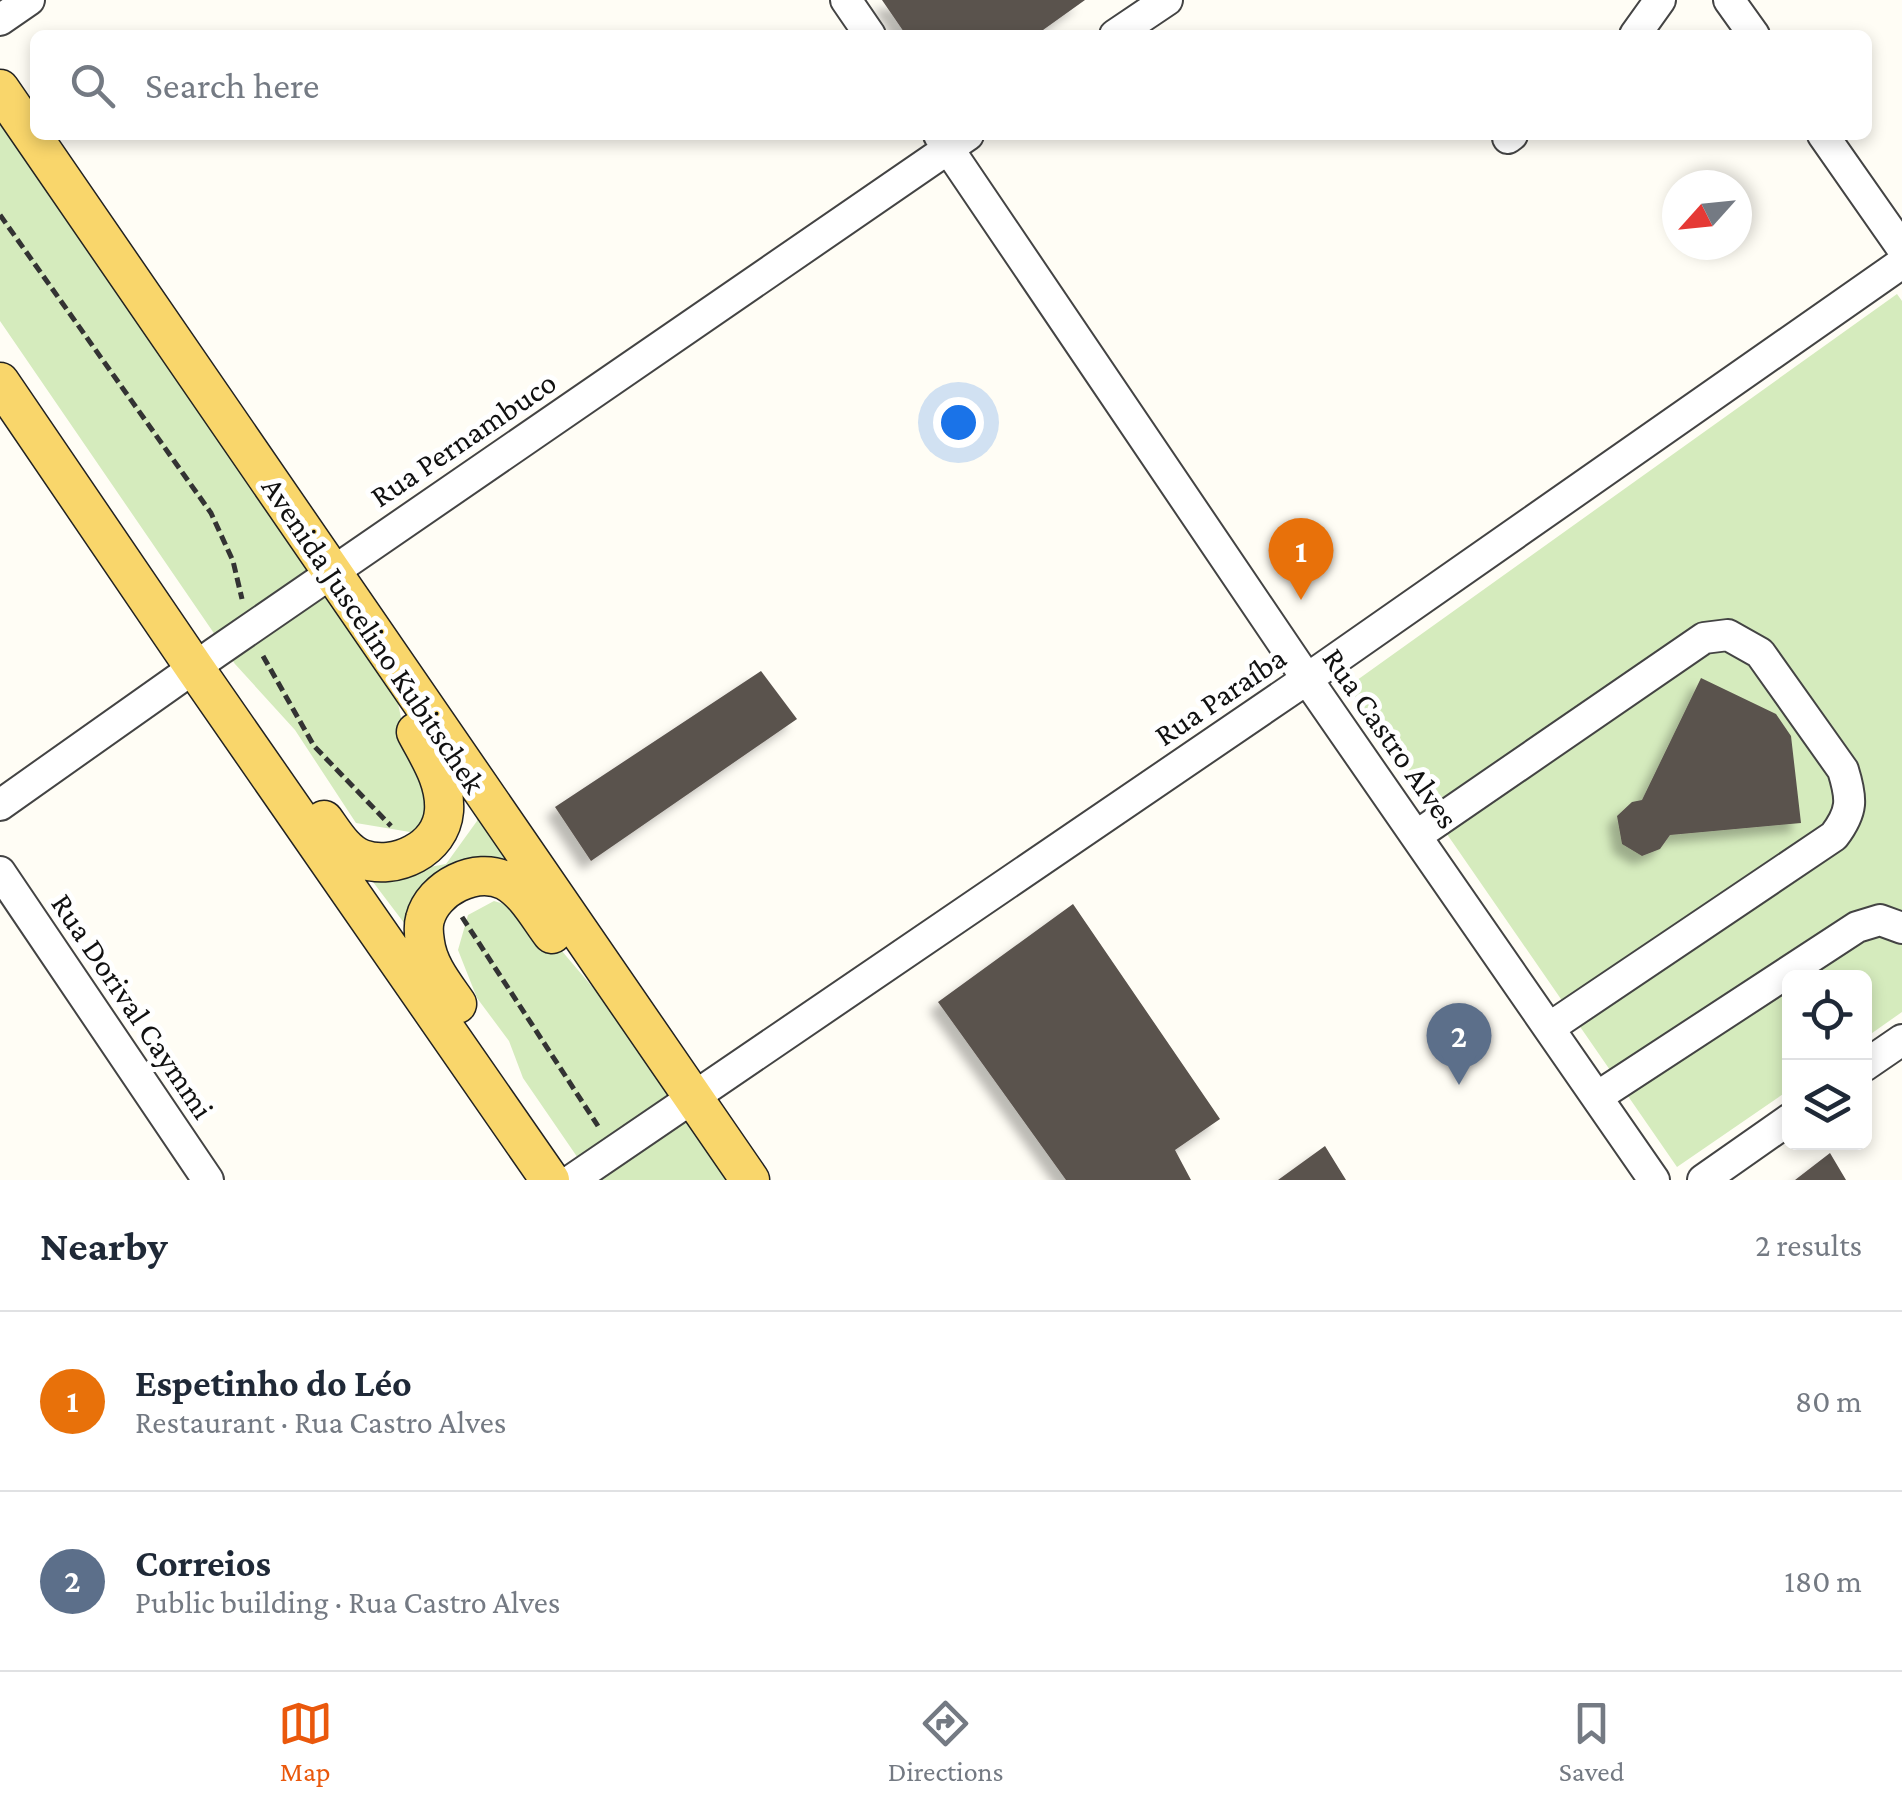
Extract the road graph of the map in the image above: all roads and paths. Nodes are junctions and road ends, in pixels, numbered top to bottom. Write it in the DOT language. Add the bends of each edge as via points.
graph roads {
  1 [pos="29,0"];
  2 [pos="846,0"];
  3 [pos="1167,0"];
  4 [pos="1660,0"];
  5 [pos="1729,0"];
  6 [pos="0,20"];
  7 [pos="867,30"];
  8 [pos="1122,30"];
  9 [pos="1639,30"];
  10 [pos="1750,30"];
  11 [pos="0,89"];
  12 [pos="30,133"];
  13 [pos="35,140"];
  14 [pos="952,140"];
  15 [pos="1827,140"];
  16 [pos="0,215"];
  17 [pos="1902,248"];
  18 [pos="1902,263"];
  19 [pos="0,382"];
  20 [pos="332,572"];
  21 [pos="250,629"];
  22 [pos="194,667"];
  23 [pos="1307,679"];
  24 [pos="409,685"];
  25 [pos="248,744"];
  26 [pos="0,806"];
  27 [pos="1416,836"];
  28 [pos="417,852"];
  29 [pos="0,872"];
  30 [pos="445,891"];
  31 [pos="1902,928"];
  32 [pos="605,971"];
  33 [pos="1549,1028"];
  34 [pos="1902,1040"];
  35 [pos="1872,1061"];
  36 [pos="476,1075"];
  37 [pos="1596,1097"];
  38 [pos="693,1099"];
  39 [pos="1782,1125"];
  40 [pos="614,1152"];
  41 [pos="208,1180"];
  42 [pos="550,1180"];
  43 [pos="572,1180"];
  44 [pos="750,1180"];
  45 [pos="1654,1180"];
  46 [pos="1703,1180"];
  1 -- 6 [label="street"];
  2 -- 7 [label="street"];
  3 -- 8 [label="street"];
  4 -- 9 [label="street"];
  5 -- 10 [label="street"];
  11 -- 12 [label="main road, Avenida Juscelino Kubitschek"];
  13 -- 20 [label="main road, Avenida Juscelino Kubitschek"];
  14 -- 20 [label="street, Rua Pernambuco"];
  14 -- 23 [label="street, Rua Castro Alves"];
  15 -- 17 [label="street"];
  16 -- 21 [label="path" via="210,513 233,560"];
  18 -- 23 [label="street, Rua Paraíba"];
  19 -- 22 [label="main road"];
  20 -- 21 [label="street, Rua Pernambuco"];
  20 -- 24 [label="main road, Avenida Juscelino Kubitschek"];
  21 -- 22 [label="street, Rua Pernambuco"];
  21 -- 28 [label="path" via="314,746"];
  22 -- 25 [label="main road"];
  22 -- 26 [label="street, Rua Pernambuco"];
  23 -- 27 [label="street, Rua Castro Alves"];
  23 -- 38 [label="street, Rua Paraíba"];
  24 -- 28 [label="main road" via="405,705 442,780 444,814 430,844"];
  24 -- 32 [label="main road, Avenida Juscelino Kubitschek"];
  25 -- 28 [label="main road" via="284,762 339,841 359,858 386,863"];
  25 -- 36 [label="main road"];
  27 -- 33 [label="street, Rua Castro Alves"];
  27 -- 33 [label="street" via="1716,636 1760,653 1843,770 1850,809 1834,836"];
  29 -- 41 [label="street, Rua Dorival Caymmi"];
  30 -- 32 [label="main road" via="482,875 506,881 573,959"];
  30 -- 36 [label="main road" via="424,921 425,946 478,1044"];
  30 -- 40 [label="path"];
  31 -- 37 [label="street" via="1880,920 1858,927"];
  32 -- 38 [label="main road, Avenida Juscelino Kubitschek"];
  33 -- 37 [label="street, Rua Castro Alves"];
  34 -- 35 [label="street"];
  36 -- 42 [label="main road"];
  37 -- 45 [label="street, Rua Castro Alves"];
  38 -- 40 [label="street, Rua Paraíba"];
  38 -- 44 [label="main road, Avenida Juscelino Kubitschek"];
  39 -- 46 [label="street"];
  40 -- 43 [label="street, Rua Paraíba"];
}
